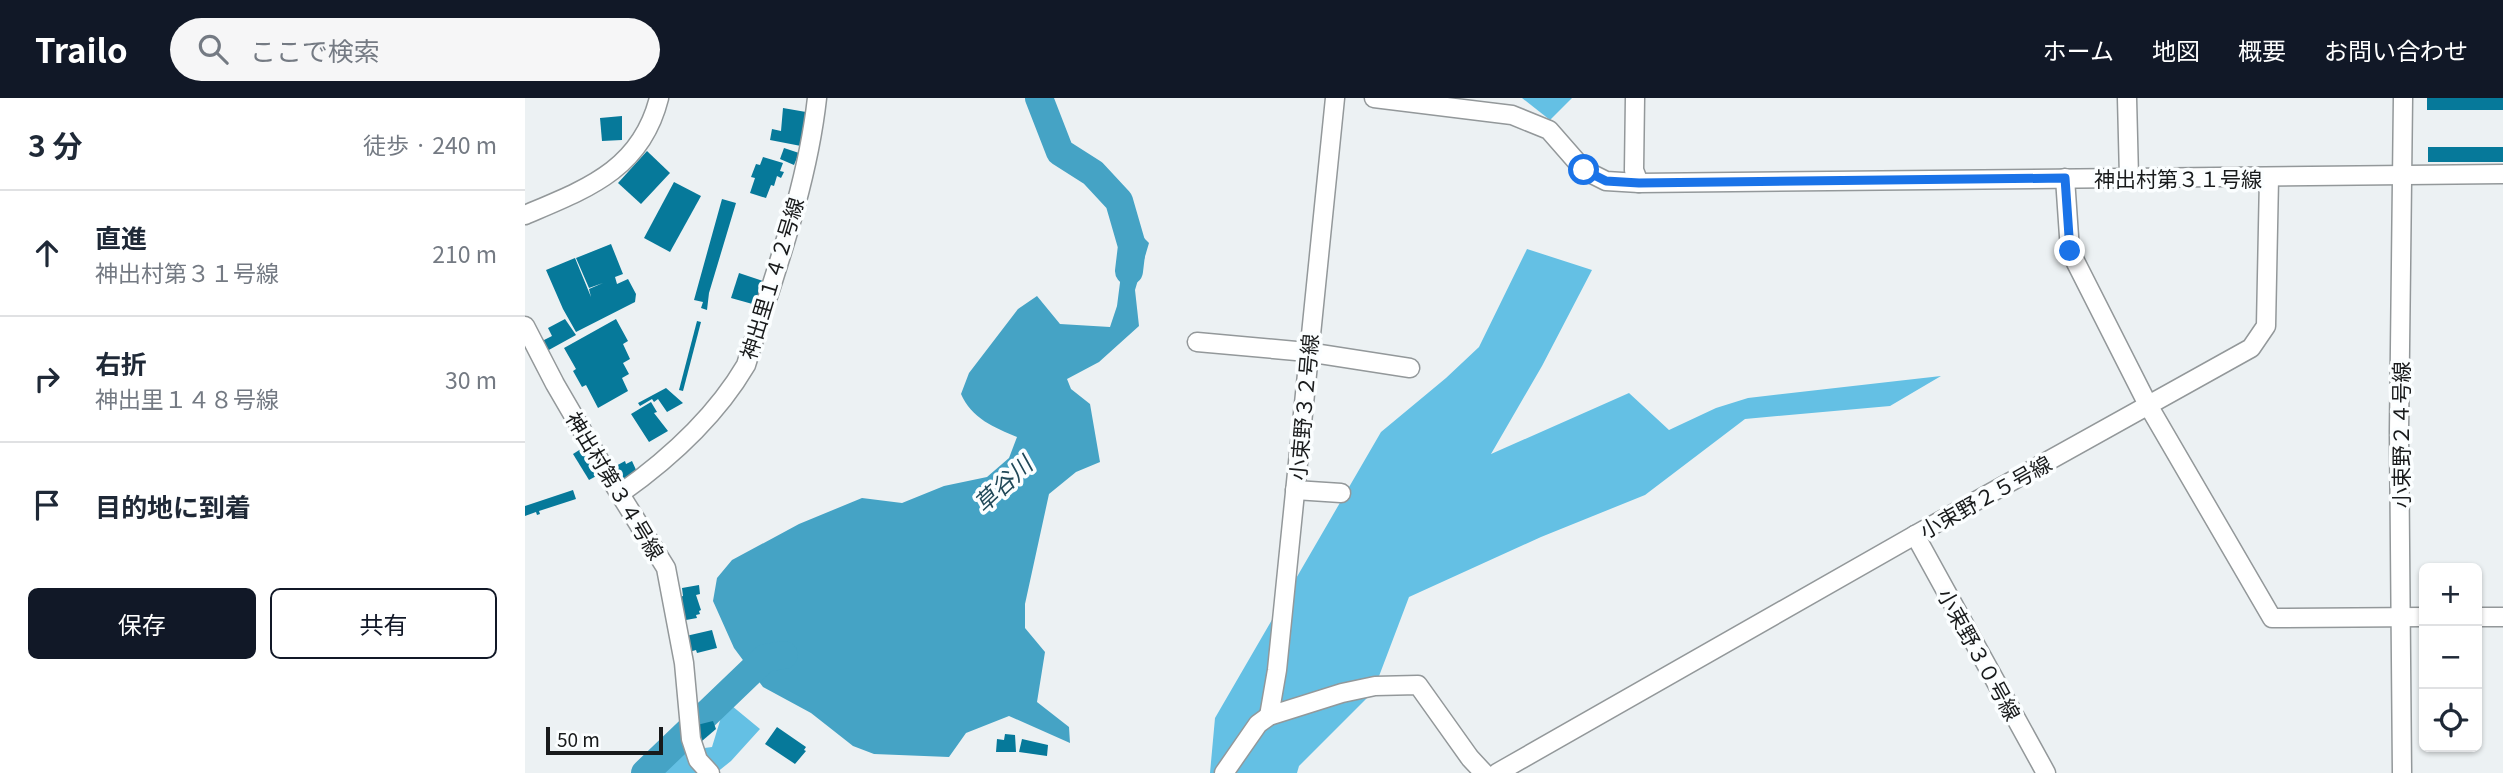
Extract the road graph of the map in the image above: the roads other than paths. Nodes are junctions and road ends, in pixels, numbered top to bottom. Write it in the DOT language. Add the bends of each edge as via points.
graph roads {
  1 [pos="659,98"];
  2 [pos="817,98"];
  3 [pos="1335,98"];
  4 [pos="1374,98"];
  5 [pos="1635,98"];
  6 [pos="2127,98"];
  7 [pos="2403,98"];
  8 [pos="2503,174"];
  9 [pos="2403,175"];
  10 [pos="2129,177"];
  11 [pos="2065,178"];
  12 [pos="2269,178"];
  13 [pos="1639,183"];
  14 [pos="525,215"];
  15 [pos="525,326"];
  16 [pos="1197,342"];
  17 [pos="1307,352"];
  18 [pos="1410,368"];
  19 [pos="2148,405"];
  20 [pos="1295,490"];
  21 [pos="621,493"];
  22 [pos="1341,493"];
  23 [pos="1915,535"];
  24 [pos="2400,617"];
  25 [pos="2419,617"];
  26 [pos="2482,617"];
  27 [pos="2503,617"];
  28 [pos="1269,716"];
  29 [pos="710,773"];
  30 [pos="1224,773"];
  31 [pos="1485,773"];
  32 [pos="1497,773"];
  33 [pos="2046,773"];
  34 [pos="2402,773"];
  1 -- 14 [label="street" via="656,112 627,160 587,188"];
  2 -- 21 [label="street, 神出里１４２号線" via="792,216 746,365 706,419"];
  3 -- 17 [label="street, 小束野３２号線"];
  4 -- 13 [label="street, 神出村第３１号線" via="1512,115 1549,130 1584,170 1606,181"];
  5 -- 13 [label="street" via="1634,170"];
  6 -- 10 [label="street"];
  7 -- 9 [label="street, 小束野２４号線"];
  8 -- 9 [label="street, 神出村第３１号線"];
  9 -- 12 [label="street, 神出村第３１号線"];
  9 -- 24 [label="street, 小束野２４号線"];
  10 -- 11 [label="street, 神出村第３１号線"];
  10 -- 12 [label="street, 神出村第３１号線"];
  11 -- 13 [label="street, 神出村第３１号線"];
  11 -- 19 [label="street" via="2070,251"];
  12 -- 19 [label="street, 小束野２５号線" via="2266,326 2251,348"];
  15 -- 21 [label="street, 神出村第３４号線"];
  16 -- 17 [label="street"];
  17 -- 18 [label="street"];
  17 -- 20 [label="street, 小束野３２号線"];
  19 -- 23 [label="street, 小束野２５号線"];
  19 -- 24 [label="street" via="2272,618"];
  20 -- 22 [label="street"];
  20 -- 28 [label="street, 小束野３２号線"];
  21 -- 29 [label="street, 神出村第３４号線" via="666,568 684,663 690,731 698,760"];
  23 -- 32 [label="street, 小束野２５号線"];
  23 -- 33 [label="street, 小束野３０号線"];
  24 -- 25 [label="street"];
  24 -- 34 [label="street, 小束野２４号線"];
  26 -- 27 [label="street"];
  28 -- 30 [label="street" via="1258,724"];
  28 -- 31 [label="street" via="1375,686 1418,685"];
}
